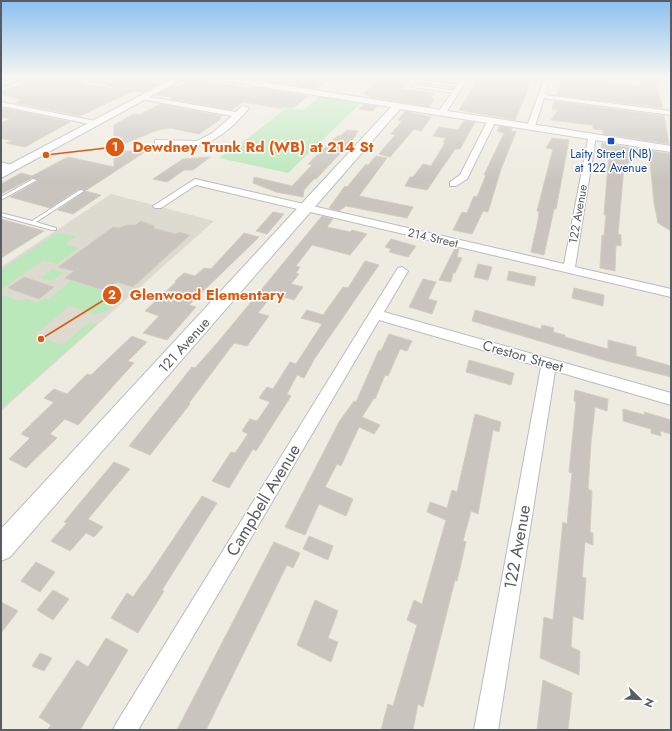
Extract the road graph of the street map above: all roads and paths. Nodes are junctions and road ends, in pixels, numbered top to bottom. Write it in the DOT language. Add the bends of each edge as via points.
graph roads {
  1 [pos="34,111"];
  2 [pos="119,111"];
  3 [pos="216,111"];
  4 [pos="242,111"];
  5 [pos="393,111"];
  6 [pos="436,111"];
  7 [pos="536,111"];
  8 [pos="657,111"];
  9 [pos="442,112"];
  10 [pos="671,113"];
  11 [pos="238,115"];
  12 [pos="492,120"];
  13 [pos="95,124"];
  14 [pos="531,126"];
  15 [pos="592,136"];
  16 [pos="158,142"];
  17 [pos="671,149"];
  18 [pos="7,166"];
  19 [pos="1,174"];
  20 [pos="35,180"];
  21 [pos="453,184"];
  22 [pos="82,192"];
  23 [pos="1,199"];
  24 [pos="158,206"];
  25 [pos="306,209"];
  26 [pos="1,214"];
  27 [pos="32,223"];
  28 [pos="54,229"];
  29 [pos="569,269"];
  30 [pos="402,271"];
  31 [pos="671,293"];
  32 [pos="375,314"];
  33 [pos="549,364"];
  34 [pos="671,399"];
  35 [pos="1,548"];
  36 [pos="125,730"];
  37 [pos="486,730"];
  1 -- 13 [label="street"];
  2 -- 13 [label="street"];
  3 -- 11 [label="street"];
  4 -- 11 [label="street"];
  5 -- 25 [label="street, 121 Avenue"];
  6 -- 9 [label="street"];
  7 -- 14 [label="street"];
  8 -- 10 [label="street"];
  9 -- 12 [label="street"];
  11 -- 16 [label="street" via="203,142"];
  12 -- 14 [label="street"];
  12 -- 21 [label="street" via="464,177"];
  13 -- 18 [label="street"];
  14 -- 15 [label="street"];
  15 -- 17 [label="street"];
  15 -- 29 [label="street, 122 Avenue"];
  18 -- 19 [label="street"];
  20 -- 23 [label="lane"];
  22 -- 27 [label="lane"];
  24 -- 25 [label="street, 214 Street" via="195,182"];
  25 -- 29 [label="street, 214 Street"];
  25 -- 35 [label="street, 121 Avenue"];
  26 -- 27 [label="lane"];
  27 -- 28 [label="lane"];
  29 -- 31 [label="street, 214 Street"];
  30 -- 32 [label="street, Campbell Avenue"];
  32 -- 33 [label="street, Creston Street"];
  32 -- 36 [label="street, Campbell Avenue"];
  33 -- 34 [label="street, Creston Street"];
  33 -- 37 [label="street, 122 Avenue"];
}
